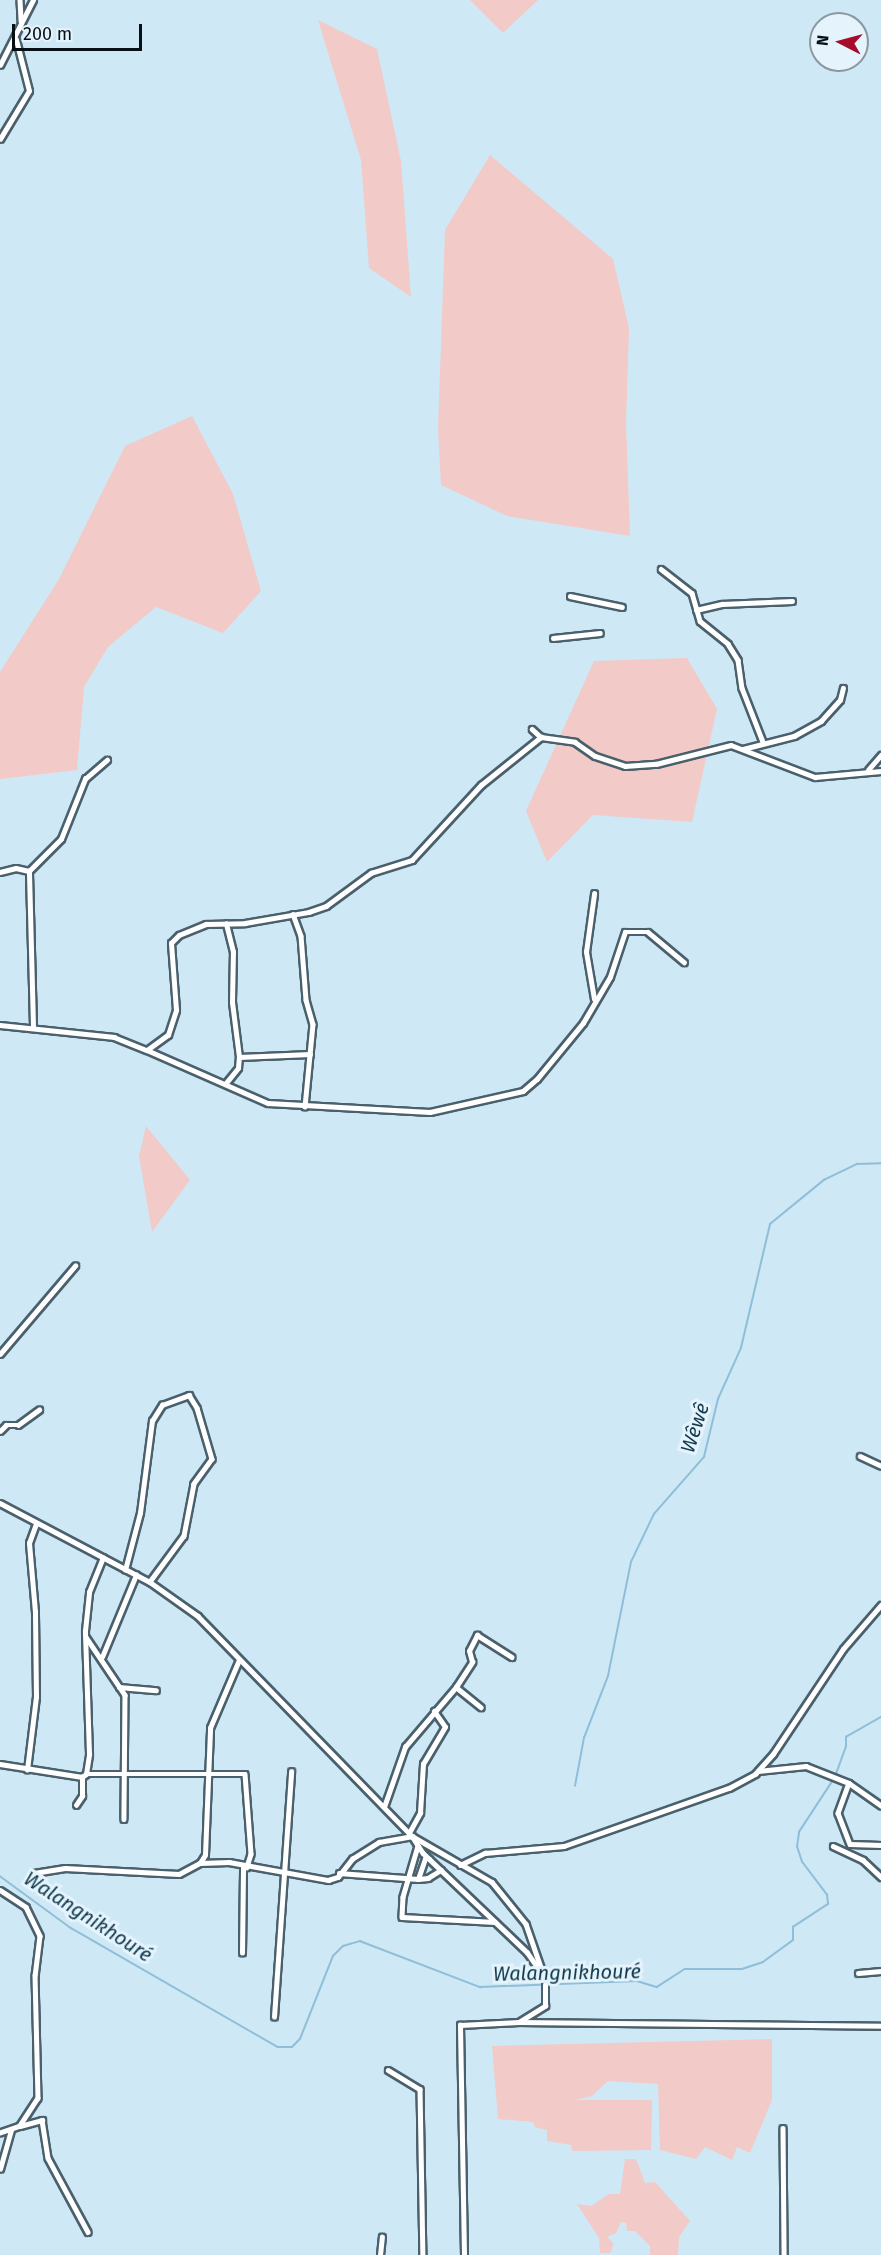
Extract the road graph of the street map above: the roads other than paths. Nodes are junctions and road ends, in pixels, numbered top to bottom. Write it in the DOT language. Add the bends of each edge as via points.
graph roads {
  1 [pos="20,0"];
  2 [pos="33,0"];
  3 [pos="21,23"];
  4 [pos="16,40"];
  5 [pos="0,65"];
  6 [pos="0,139"];
  7 [pos="660,569"];
  8 [pos="570,596"];
  9 [pos="792,601"];
  10 [pos="622,607"];
  11 [pos="696,610"];
  12 [pos="600,633"];
  13 [pos="553,638"];
  14 [pos="843,688"];
  15 [pos="532,729"];
  16 [pos="541,736"];
  17 [pos="763,742"];
  18 [pos="743,749"];
  19 [pos="881,755"];
  20 [pos="108,760"];
  21 [pos="868,770"];
  22 [pos="881,771"];
  23 [pos="29,871"];
  24 [pos="0,872"];
  25 [pos="594,894"];
  26 [pos="292,914"];
  27 [pos="226,924"];
  28 [pos="684,962"];
  29 [pos="594,999"];
  30 [pos="0,1025"];
  31 [pos="33,1026"];
  32 [pos="147,1050"];
  33 [pos="310,1054"];
  34 [pos="239,1057"];
  35 [pos="226,1083"];
  36 [pos="305,1107"];
  37 [pos="75,1266"];
  38 [pos="0,1354"];
  39 [pos="39,1410"];
  40 [pos="0,1431"];
  41 [pos="860,1456"];
  42 [pos="881,1466"];
  43 [pos="0,1503"];
  44 [pos="36,1524"];
  45 [pos="103,1558"];
  46 [pos="125,1570"];
  47 [pos="136,1575"];
  48 [pos="150,1582"];
  49 [pos="881,1605"];
  50 [pos="86,1637"];
  51 [pos="102,1657"];
  52 [pos="512,1657"];
  53 [pos="239,1660"];
  54 [pos="119,1687"];
  55 [pos="456,1687"];
  56 [pos="156,1690"];
  57 [pos="481,1707"];
  58 [pos="434,1711"];
  59 [pos="0,1764"];
  60 [pos="27,1770"];
  61 [pos="758,1771"];
  62 [pos="291,1772"];
  63 [pos="208,1774"];
  64 [pos="84,1775"];
  65 [pos="123,1776"];
  66 [pos="849,1783"];
  67 [pos="76,1805"];
  68 [pos="881,1806"];
  69 [pos="384,1807"];
  70 [pos="124,1820"];
  71 [pos="411,1834"];
  72 [pos="881,1845"];
  73 [pos="418,1846"];
  74 [pos="833,1846"];
  75 [pos="430,1859"];
  76 [pos="200,1863"];
  77 [pos="460,1865"];
  78 [pos="245,1867"];
  79 [pos="441,1870"];
  80 [pos="34,1873"];
  81 [pos="281,1873"];
  82 [pos="339,1873"];
  83 [pos="881,1877"];
  84 [pos="408,1878"];
  85 [pos="418,1879"];
  86 [pos="0,1890"];
  87 [pos="495,1922"];
  88 [pos="242,1953"];
  89 [pos="881,1971"];
  90 [pos="858,1973"];
  91 [pos="545,1985"];
  92 [pos="274,2017"];
  93 [pos="519,2022"];
  94 [pos="881,2026"];
  95 [pos="388,2070"];
  96 [pos="20,2126"];
  97 [pos="783,2128"];
  98 [pos="10,2130"];
  99 [pos="0,2133"];
  100 [pos="0,2169"];
  101 [pos="88,2232"];
  102 [pos="382,2237"];
  103 [pos="380,2255"];
  104 [pos="423,2255"];
  105 [pos="464,2255"];
  106 [pos="784,2255"];
  1 -- 3 [label="street"];
  2 -- 3 [label="street"];
  3 -- 4 [label="street"];
  4 -- 5 [label="street"];
  4 -- 6 [label="street" via="29,91"];
  7 -- 11 [label="street" via="692,593"];
  8 -- 10 [label="street"];
  9 -- 11 [label="street" via="722,604"];
  11 -- 17 [label="street" via="700,621 728,645 738,660 742,688"];
  12 -- 13 [label="street"];
  14 -- 17 [label="street" via="840,700 821,722 794,736"];
  15 -- 16 [label="street"];
  16 -- 18 [label="street" via="575,742 595,756 625,766 656,764 722,746"];
  16 -- 26 [label="street" via="482,785 421,855 371,873 326,906"];
  17 -- 18 [label="street"];
  18 -- 21 [label="street" via="815,777"];
  19 -- 21 [label="street"];
  20 -- 23 [label="street" via="85,779 61,839 33,862"];
  21 -- 22 [label="street"];
  23 -- 24 [label="street" via="16,868"];
  23 -- 31 [label="street"];
  25 -- 29 [label="street" via="586,952"];
  26 -- 27 [label="street"];
  26 -- 33 [label="street" via="301,936 306,1000 313,1024"];
  27 -- 32 [label="street" via="196,927 171,944 176,1010 168,1035"];
  27 -- 34 [label="street" via="233,952 232,1002"];
  28 -- 29 [label="street" via="648,932 629,930 620,938 610,977"];
  29 -- 36 [label="street" via="572,1041 523,1091 430,1112"];
  30 -- 31 [label="street"];
  31 -- 32 [label="street" via="114,1037"];
  32 -- 35 [label="street"];
  33 -- 34 [label="street"];
  33 -- 36 [label="street"];
  34 -- 35 [label="street" via="238,1068"];
  35 -- 36 [label="street" via="268,1103"];
  37 -- 38 [label="street"];
  39 -- 40 [label="street" via="18,1425 6,1425"];
  41 -- 42 [label="street"];
  43 -- 44 [label="street"];
  44 -- 45 [label="street"];
  44 -- 60 [label="street" via="29,1543 36,1697"];
  45 -- 46 [label="street"];
  45 -- 50 [label="street" via="89,1592"];
  46 -- 47 [label="street"];
  46 -- 48 [label="street" via="140,1513 152,1421 162,1405 189,1395 198,1408 212,1459 194,1484 184,1536"];
  47 -- 48 [label="street"];
  47 -- 51 [label="street"];
  48 -- 53 [label="street" via="198,1616"];
  49 -- 61 [label="street" via="843,1649"];
  50 -- 51 [label="street"];
  50 -- 64 [label="street" via="89,1754"];
  51 -- 54 [label="street"];
  52 -- 55 [label="street" via="477,1635 469,1651 472,1662"];
  53 -- 63 [label="street" via="210,1728"];
  53 -- 69 [label="street"];
  54 -- 56 [label="street"];
  54 -- 65 [label="street" via="124,1695"];
  55 -- 57 [label="street"];
  55 -- 58 [label="street"];
  58 -- 69 [label="street" via="405,1748"];
  58 -- 71 [label="street" via="445,1727 423,1764 420,1813"];
  59 -- 60 [label="street"];
  60 -- 64 [label="street"];
  61 -- 66 [label="street" via="806,1766"];
  61 -- 77 [label="street" via="729,1788 564,1846 485,1853"];
  62 -- 81 [label="street"];
  63 -- 65 [label="street"];
  63 -- 76 [label="street" via="205,1855"];
  63 -- 78 [label="street" via="248,1776 251,1854"];
  64 -- 65 [label="street"];
  64 -- 67 [label="street" via="82,1796"];
  65 -- 70 [label="street"];
  66 -- 68 [label="street"];
  66 -- 72 [label="street" via="838,1813 850,1844"];
  69 -- 71 [label="street"];
  71 -- 73 [label="street"];
  71 -- 77 [label="street"];
  71 -- 82 [label="street" via="379,1842"];
  73 -- 75 [label="street"];
  73 -- 84 [label="street"];
  74 -- 83 [label="street" via="863,1860"];
  75 -- 79 [label="street"];
  75 -- 85 [label="street" via="425,1859"];
  76 -- 78 [label="street" via="229,1862"];
  76 -- 80 [label="street" via="179,1874 65,1868"];
  77 -- 87 [label="street" via="492,1882 526,1924 545,1979 528,1952"];
  78 -- 81 [label="street"];
  78 -- 88 [label="street"];
  79 -- 85 [label="street"];
  79 -- 87 [label="street"];
  81 -- 82 [label="street" via="328,1880 338,1878"];
  81 -- 92 [label="street" via="281,1937"];
  82 -- 84 [label="street"];
  84 -- 85 [label="street"];
  84 -- 87 [label="street" via="402,1917"];
  86 -- 96 [label="street" via="26,1907 40,1936 35,1975 38,2098"];
  89 -- 90 [label="street"];
  91 -- 93 [label="street" via="545,2006"];
  93 -- 94 [label="street"];
  93 -- 105 [label="street" via="460,2025"];
  95 -- 104 [label="street" via="420,2089"];
  96 -- 98 [label="street"];
  96 -- 101 [label="street" via="42,2120 48,2158"];
  97 -- 106 [label="street"];
  98 -- 99 [label="street"];
  98 -- 100 [label="street"];
  102 -- 103 [label="street"];
}
